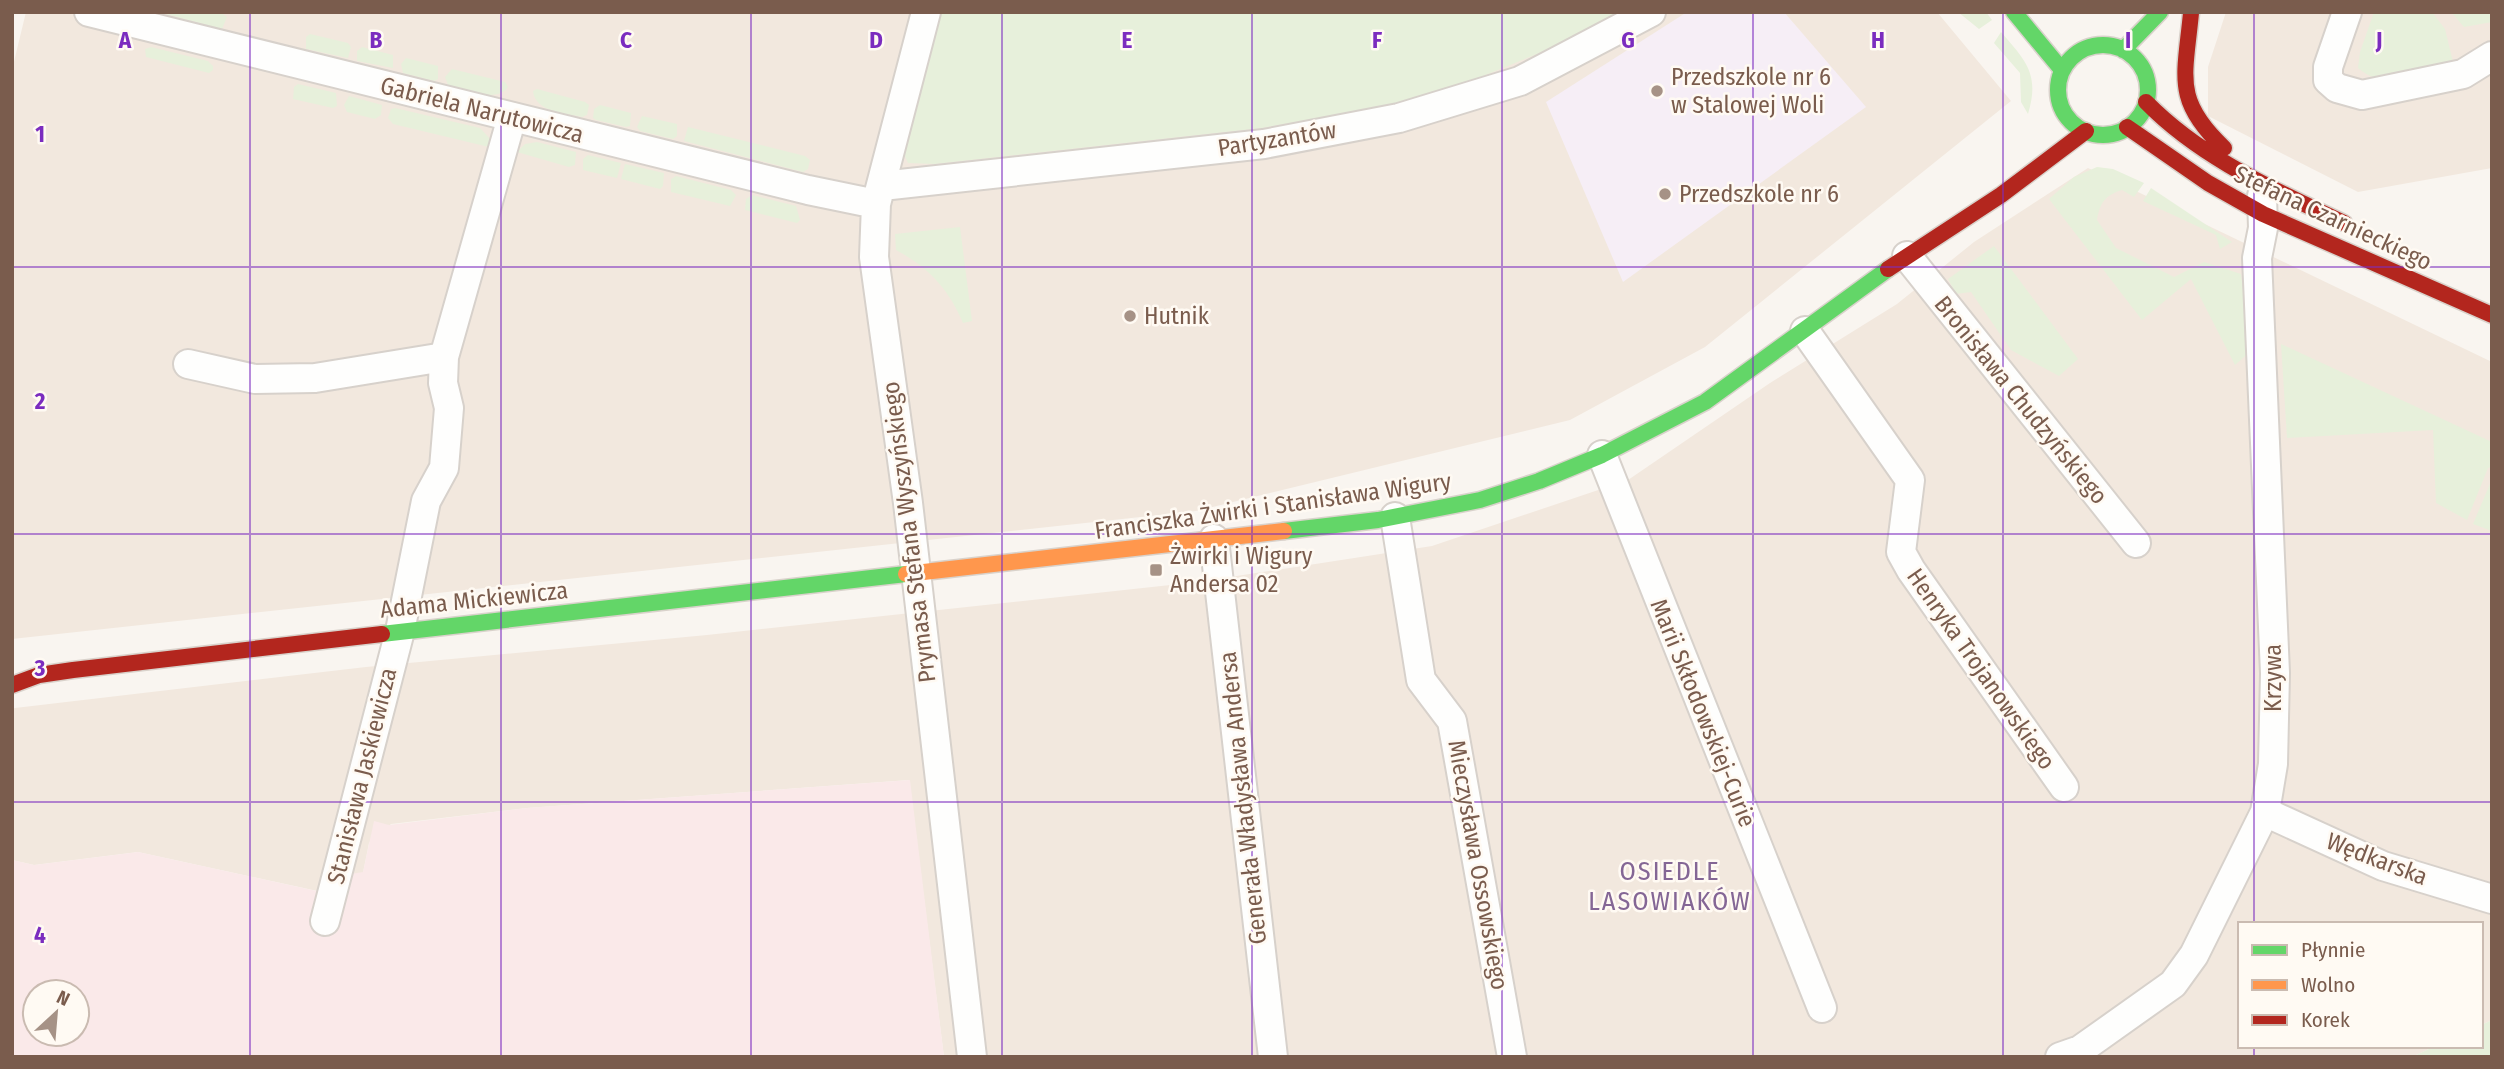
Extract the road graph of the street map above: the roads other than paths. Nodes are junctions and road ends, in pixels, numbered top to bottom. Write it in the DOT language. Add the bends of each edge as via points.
graph roads {
  1 [pos="89,12"];
  2 [pos="926,12"];
  3 [pos="1651,12"];
  4 [pos="2014,12"];
  5 [pos="2160,12"];
  6 [pos="2191,12"];
  7 [pos="2347,12"];
  8 [pos="2069,34"];
  9 [pos="2173,41"];
  10 [pos="2084,49"];
  11 [pos="2123,50"];
  12 [pos="2492,57"];
  13 [pos="2160,60"];
  14 [pos="2062,70"];
  15 [pos="2146,77"];
  16 [pos="2146,102"];
  17 [pos="512,117"];
  18 [pos="2127,127"];
  19 [pos="2086,131"];
  20 [pos="2257,181"];
  21 [pos="879,195"];
  22 [pos="1951,209"];
  23 [pos="2263,214"];
  24 [pos="2360,231"];
  25 [pos="1907,256"];
  26 [pos="2492,315"];
  27 [pos="1805,331"];
  28 [pos="444,357"];
  29 [pos="188,364"];
  30 [pos="1602,456"];
  31 [pos="1395,517"];
  32 [pos="1214,539"];
  33 [pos="2136,544"];
  34 [pos="915,573"];
  35 [pos="400,632"];
  36 [pos="12,669"];
  37 [pos="39,675"];
  38 [pos="12,685"];
  39 [pos="2064,787"];
  40 [pos="2265,812"];
  41 [pos="2492,899"];
  42 [pos="325,921"];
  43 [pos="1822,1008"];
  44 [pos="972,1057"];
  45 [pos="1273,1057"];
  46 [pos="1512,1057"];
  47 [pos="2060,1057"];
  1 -- 17 [label="street, Gabriela Narutowicza"];
  2 -- 21 [label="street, Prymasa Stefana Wyszyńskiego"];
  3 -- 21 [label="street, Partyzantów" via="1520,80 1399,118 1264,144"];
  4 -- 14 [label="street"];
  5 -- 11 [label="street"];
  6 -- 9 [label="street"];
  6 -- 20 [label="street" via="2183,72 2190,108 2206,133"];
  7 -- 12 [label="street" via="2328,67 2328,80 2337,88 2362,95 2463,74"];
  8 -- 10 [label="street"];
  10 -- 11 [label="street" via="2110,46"];
  10 -- 14 [label="street"];
  11 -- 15 [label="street"];
  13 -- 15 [label="street"];
  14 -- 19 [label="street" via="2058,115"];
  15 -- 16 [label="street"];
  16 -- 18 [label="street"];
  16 -- 20 [label="street, Stefana Czarnieckiego" via="2199,149"];
  17 -- 21 [label="street, Gabriela Narutowicza" via="808,190"];
  17 -- 28 [label="street, Stanisława Jaskiewicza"];
  18 -- 19 [label="street" via="2100,135"];
  18 -- 23 [label="street, Stefana Czarnieckiego" via="2198,177"];
  19 -- 25 [label="street, Franciszka Żwirki i Stanisława Wigury" via="2001,195"];
  20 -- 23 [label="street, Krzywa"];
  20 -- 24 [label="street, Stefana Czarnieckiego"];
  21 -- 34 [label="street, Prymasa Stefana Wyszyńskiego" via="874,257"];
  22 -- 25 [label="street, Franciszka Żwirki i Stanisława Wigury"];
  23 -- 26 [label="street, Stefana Czarnieckiego"];
  23 -- 40 [label="street, Krzywa" via="2257,258 2275,673 2273,764"];
  25 -- 27 [label="street, Franciszka Żwirki i Stanisława Wigury"];
  25 -- 33 [label="street, Bronisława Chudzyńskiego"];
  27 -- 30 [label="street, Franciszka Żwirki i Stanisława Wigury" via="1705,402"];
  27 -- 39 [label="street, Henryka Trojanowskiego" via="1910,480 1901,552"];
  28 -- 29 [label="street" via="303,378 255,379"];
  28 -- 35 [label="street, Stanisława Jaskiewicza" via="443,383 449,408 444,468 426,501"];
  30 -- 31 [label="street, Franciszka Żwirki i Stanisława Wigury" via="1480,500"];
  30 -- 43 [label="street, Marii Skłodowskiej-Curie"];
  31 -- 32 [label="street, Franciszka Żwirki i Stanisława Wigury"];
  31 -- 46 [label="street, Mieczysława Ossowskiego" via="1421,680 1452,721"];
  32 -- 34 [label="street, Franciszka Żwirki i Stanisława Wigury"];
  32 -- 45 [label="street, Generała Władysława Andersa"];
  34 -- 35 [label="street, Adama Mickiewicza"];
  34 -- 44 [label="street, Prymasa Stefana Wyszyńskiego"];
  35 -- 37 [label="street, Adama Mickiewicza"];
  35 -- 42 [label="street, Stanisława Jaskiewicza"];
  36 -- 37 [label="street, Adama Mickiewicza"];
  37 -- 38 [label="street, Adama Mickiewicza"];
  40 -- 41 [label="street, Wędkarska" via="2383,866"];
  40 -- 47 [label="street, Krzywa" via="2194,955 2173,984 2080,1050"];
}
